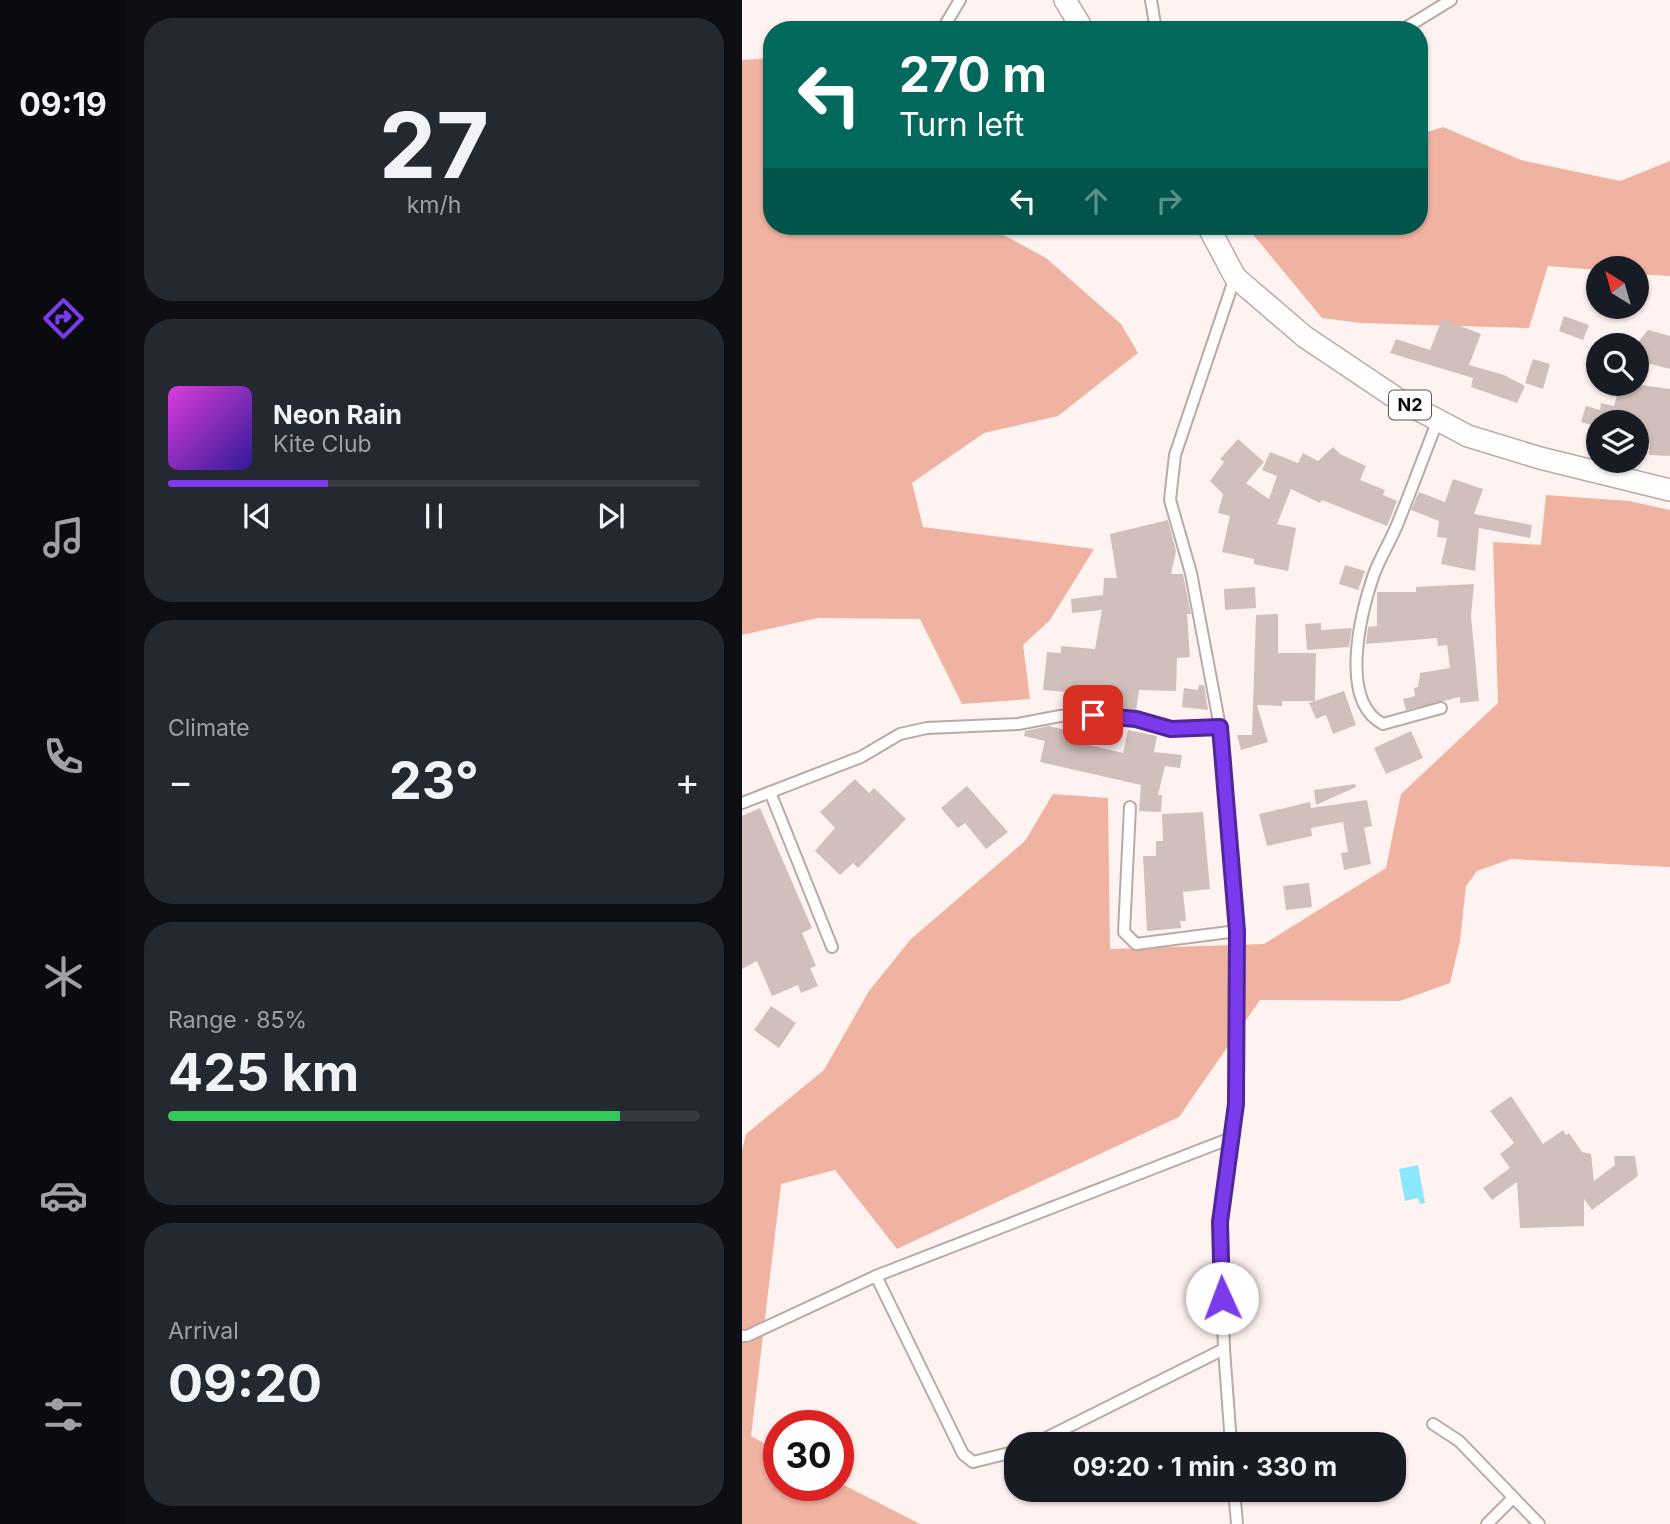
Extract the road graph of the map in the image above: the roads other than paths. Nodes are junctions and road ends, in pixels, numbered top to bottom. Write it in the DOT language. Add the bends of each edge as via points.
graph roads {
  1 [pos="960,0"];
  2 [pos="1065,0"];
  3 [pos="1151,0"];
  4 [pos="1451,0"];
  5 [pos="948,21"];
  6 [pos="1078,21"];
  7 [pos="1154,21"];
  8 [pos="1417,21"];
  9 [pos="1213,235"];
  10 [pos="1234,277"];
  11 [pos="1438,420"];
  12 [pos="1670,491"];
  13 [pos="1441,708"];
  14 [pos="1220,727"];
  15 [pos="770,792"];
  16 [pos="742,803"];
  17 [pos="1130,807"];
  18 [pos="1237,931"];
  19 [pos="832,947"];
  20 [pos="1231,1138"];
  21 [pos="876,1276"];
  22 [pos="742,1336"];
  23 [pos="1224,1349"];
  24 [pos="1433,1424"];
  25 [pos="1058,1432"];
  26 [pos="1230,1432"];
  27 [pos="1004,1454"];
  28 [pos="1513,1498"];
  29 [pos="1235,1502"];
  30 [pos="1237,1524"];
  31 [pos="1487,1524"];
  32 [pos="1539,1524"];
  1 -- 5 [label="street"];
  2 -- 6 [label="highway"];
  3 -- 7 [label="street"];
  4 -- 8 [label="street"];
  9 -- 10 [label="highway, N2"];
  10 -- 11 [label="highway, N2" via="1344,366"];
  10 -- 14 [label="street" via="1175,455 1170,500 1191,573"];
  11 -- 12 [label="highway, N2" via="1468,436"];
  11 -- 13 [label="street" via="1375,573 1361,620 1357,655 1359,691 1372,718 1383,724"];
  14 -- 15 [label="street" via="1171,729 1136,719 1093,715 928,729 900,734 861,757"];
  14 -- 18 [label="street"];
  15 -- 16 [label="street"];
  15 -- 19 [label="street"];
  17 -- 18 [label="street" via="1124,932 1128,939 1136,944"];
  18 -- 20 [label="street" via="1236,1104"];
  20 -- 21 [label="street"];
  20 -- 23 [label="street" via="1220,1222"];
  21 -- 22 [label="street"];
  21 -- 27 [label="street" via="964,1454 973,1462"];
  23 -- 25 [label="street"];
  23 -- 26 [label="street"];
  24 -- 28 [label="street" via="1459,1441"];
  28 -- 31 [label="street"];
  28 -- 32 [label="street"];
  29 -- 30 [label="street"];
}
